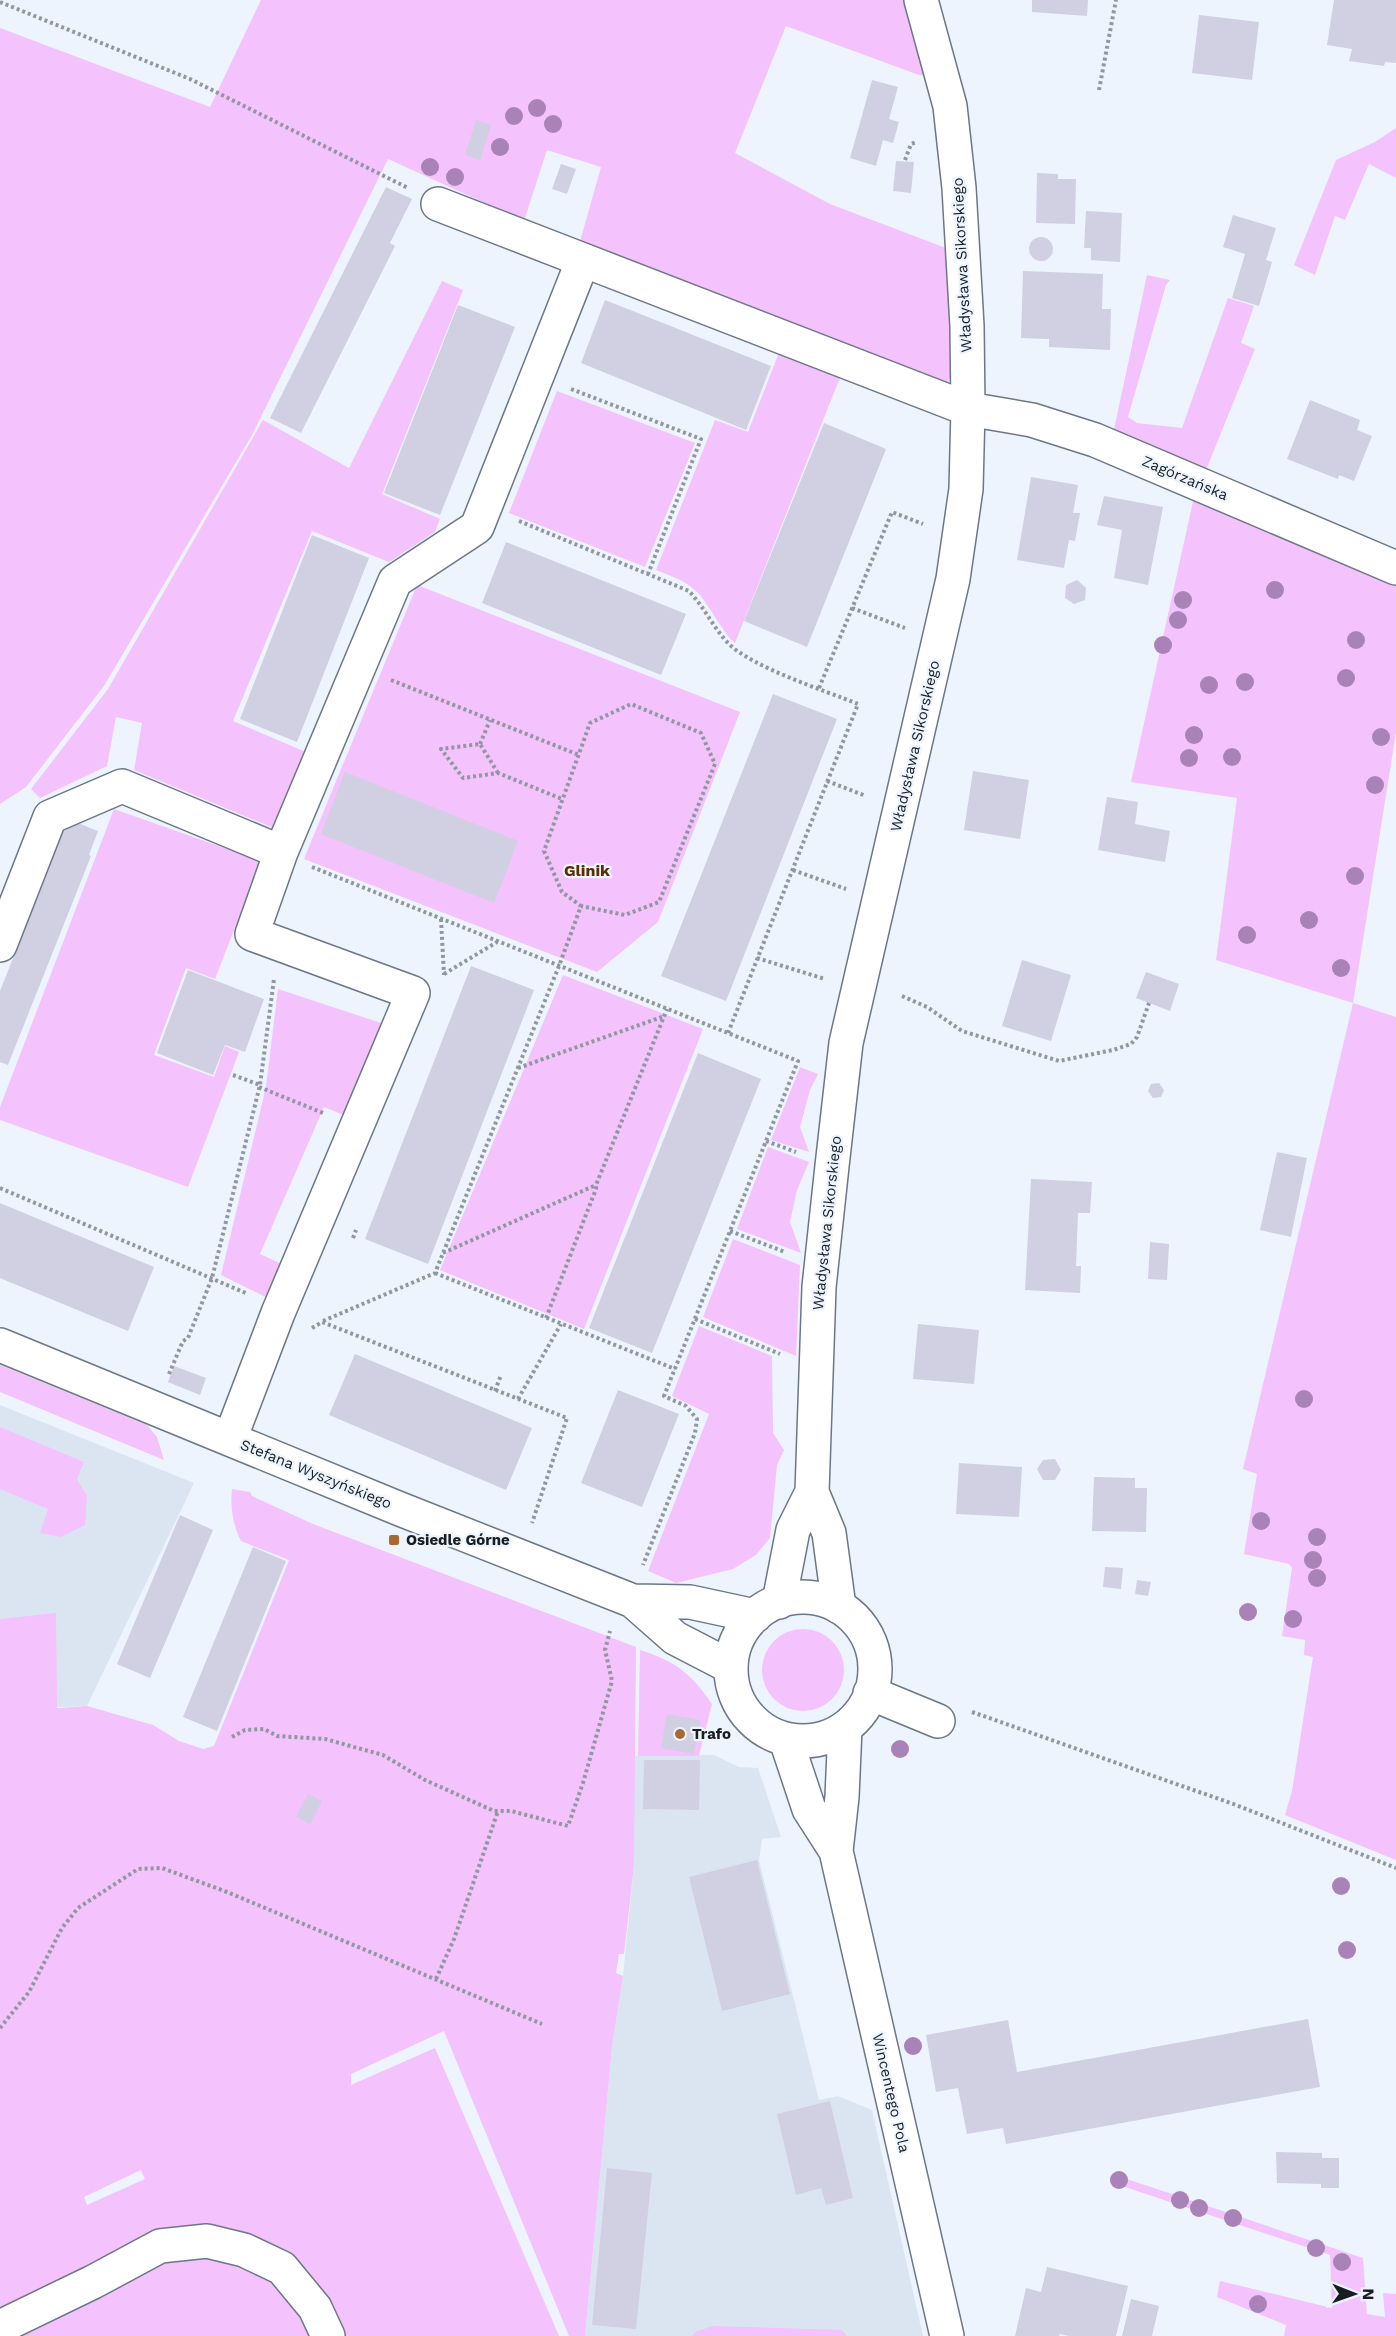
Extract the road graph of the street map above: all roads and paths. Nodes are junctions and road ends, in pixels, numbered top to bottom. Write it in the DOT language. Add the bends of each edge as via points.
graph roads {
  1 [pos="921,0"];
  2 [pos="1116,0"];
  3 [pos="0,2"];
  4 [pos="1099,90"];
  5 [pos="438,204"];
  6 [pos="583,260"];
  7 [pos="537,376"];
  8 [pos="968,408"];
  9 [pos="485,506"];
  10 [pos="959,538"];
  11 [pos="1396,568"];
  12 [pos="648,574"];
  13 [pos="852,608"];
  14 [pos="939,641"];
  15 [pos="380,676"];
  16 [pos="819,688"];
  17 [pos="490,720"];
  18 [pos="480,744"];
  19 [pos="579,755"];
  20 [pos="498,773"];
  21 [pos="563,799"];
  22 [pos="292,858"];
  23 [pos="792,870"];
  24 [pos="879,900"];
  25 [pos="581,906"];
  26 [pos="497,942"];
  27 [pos="279,944"];
  28 [pos="0,945"];
  29 [pos="757,958"];
  30 [pos="559,966"];
  31 [pos="444,974"];
  32 [pos="859,989"];
  33 [pos="902,996"];
  34 [pos="1149,1003"];
  35 [pos="667,1009"];
  36 [pos="663,1017"];
  37 [pos="728,1033"];
  38 [pos="518,1068"];
  39 [pos="233,1075"];
  40 [pos="260,1086"];
  41 [pos="357,1127"];
  42 [pos="596,1185"];
  43 [pos="0,1188"];
  44 [pos="730,1231"];
  45 [pos="443,1252"];
  46 [pos="821,1265"];
  47 [pos="435,1273"];
  48 [pos="212,1278"];
  49 [pos="282,1308"];
  50 [pos="546,1318"];
  51 [pos="695,1319"];
  52 [pos="322,1322"];
  53 [pos="561,1324"];
  54 [pos="307,1331"];
  55 [pos="0,1345"];
  56 [pos="675,1369"];
  57 [pos="816,1369"];
  58 [pos="501,1375"];
  59 [pos="165,1383"];
  60 [pos="495,1390"];
  61 [pos="518,1399"];
  62 [pos="230,1439"];
  63 [pos="812,1492"];
  64 [pos="529,1530"];
  65 [pos="636,1587"];
  66 [pos="838,1607"];
  67 [pos="767,1609"];
  68 [pos="611,1628"];
  69 [pos="731,1667"];
  70 [pos="870,1693"];
  71 [pos="953,1716"];
  72 [pos="845,1728"];
  73 [pos="232,1737"];
  74 [pos="786,1740"];
  75 [pos="498,1810"];
  76 [pos="836,1851"];
  77 [pos="1396,1868"];
  78 [pos="436,1979"];
  79 [pos="542,2024"];
  80 [pos="0,2028"];
  81 [pos="0,2327"];
  82 [pos="328,2336"];
  83 [pos="947,2336"];
  1 -- 8 [label="street, Władysława Sikorskiego" via="950,106 954,139 967,326"];
  2 -- 4 [label="path"];
  3 -- 5 [label="path" via="190,79"];
  5 -- 6 [label="street, Zagórzańska"];
  6 -- 7 [label="street"];
  6 -- 8 [label="street, Zagórzańska"];
  7 -- 9 [label="street"];
  7 -- 12 [label="path" via="701,439"];
  8 -- 10 [label="street, Władysława Sikorskiego" via="966,489"];
  8 -- 11 [label="street, Zagórzańska" via="1032,420 1095,440"];
  9 -- 12 [label="path"];
  9 -- 22 [label="street" via="477,527 395,581"];
  10 -- 13 [label="path" via="892,512"];
  10 -- 14 [label="street, Władysława Sikorskiego"];
  12 -- 16 [label="path" via="689,591 729,644 758,663"];
  13 -- 14 [label="path"];
  13 -- 16 [label="path"];
  14 -- 24 [label="street, Władysława Sikorskiego"];
  15 -- 17 [label="path"];
  16 -- 23 [label="path" via="858,704"];
  17 -- 18 [label="path"];
  17 -- 19 [label="path"];
  18 -- 20 [label="path"];
  18 -- 20 [label="path" via="441,749 463,778"];
  19 -- 21 [label="path"];
  19 -- 25 [label="path" via="590,723 631,704 701,733 715,764 659,902 625,915"];
  20 -- 21 [label="path"];
  21 -- 25 [label="path" via="544,851 562,892"];
  22 -- 26 [label="path"];
  22 -- 27 [label="street" via="252,934"];
  22 -- 28 [label="street" via="122,786 50,818"];
  23 -- 24 [label="path"];
  23 -- 29 [label="path"];
  24 -- 32 [label="street, Władysława Sikorskiego"];
  25 -- 30 [label="path"];
  26 -- 30 [label="path"];
  26 -- 31 [label="path"];
  27 -- 40 [label="path"];
  27 -- 41 [label="street" via="413,993"];
  29 -- 32 [label="path"];
  29 -- 37 [label="path"];
  30 -- 35 [label="path"];
  30 -- 38 [label="path"];
  32 -- 46 [label="street, Władysława Sikorskiego" via="846,1043"];
  33 -- 34 [label="path" via="927,1007 962,1031 1059,1061 1131,1044"];
  35 -- 36 [label="path"];
  35 -- 37 [label="path"];
  36 -- 38 [label="path"];
  36 -- 42 [label="path"];
  37 -- 44 [label="path" via="798,1061"];
  38 -- 45 [label="path"];
  39 -- 40 [label="path"];
  40 -- 41 [label="path"];
  40 -- 48 [label="path"];
  41 -- 49 [label="street"];
  42 -- 45 [label="path"];
  42 -- 50 [label="path"];
  43 -- 48 [label="path"];
  44 -- 46 [label="path"];
  44 -- 51 [label="path"];
  45 -- 47 [label="path"];
  46 -- 57 [label="street, Władysława Sikorskiego"];
  47 -- 50 [label="path"];
  47 -- 52 [label="path"];
  48 -- 49 [label="path"];
  48 -- 59 [label="path"];
  49 -- 62 [label="street"];
  50 -- 53 [label="path"];
  51 -- 56 [label="path"];
  51 -- 57 [label="path"];
  52 -- 54 [label="path"];
  52 -- 60 [label="path"];
  53 -- 56 [label="path"];
  53 -- 61 [label="path"];
  55 -- 62 [label="street, Stefana Wyszyńskiego"];
  56 -- 65 [label="path" via="664,1396 686,1406 697,1419 695,1433"];
  57 -- 63 [label="street, Władysława Sikorskiego"];
  58 -- 60 [label="path"];
  60 -- 61 [label="path"];
  61 -- 64 [label="path" via="567,1418"];
  62 -- 65 [label="street, Stefana Wyszyńskiego"];
  63 -- 66 [label="street, Władysława Sikorskiego" via="829,1533"];
  63 -- 67 [label="street, Władysława Sikorskiego" via="793,1530"];
  65 -- 67 [label="street, Stefana Wyszyńskiego" via="690,1602"];
  65 -- 69 [label="street, Stefana Wyszyńskiego" via="675,1638"];
  66 -- 67 [label="street" via="819,1599 799,1597"];
  66 -- 70 [label="street" via="867,1636 874,1656"];
  67 -- 69 [label="street" via="746,1625 736,1643"];
  68 -- 75 [label="path" via="605,1650 612,1681 568,1826"];
  69 -- 74 [label="street" via="739,1703 751,1719"];
  70 -- 71 [label="street"];
  70 -- 72 [label="street" via="860,1714"];
  71 -- 77 [label="path" via="1236,1805"];
  72 -- 74 [label="street" via="807,1742"];
  72 -- 76 [label="street, Wincentego Pola"];
  73 -- 75 [label="path" via="245,1730 264,1729 278,1736 325,1739 383,1755 425,1780"];
  74 -- 76 [label="street, Wincentego Pola" via="809,1809"];
  75 -- 78 [label="path" via="458,1929"];
  76 -- 83 [label="street, Wincentego Pola"];
  78 -- 79 [label="path"];
  78 -- 80 [label="path" via="162,1868 138,1869 78,1908 62,1928 29,1992"];
  81 -- 82 [label="street" via="160,2246 207,2241 244,2250 282,2268 315,2308"];
}
